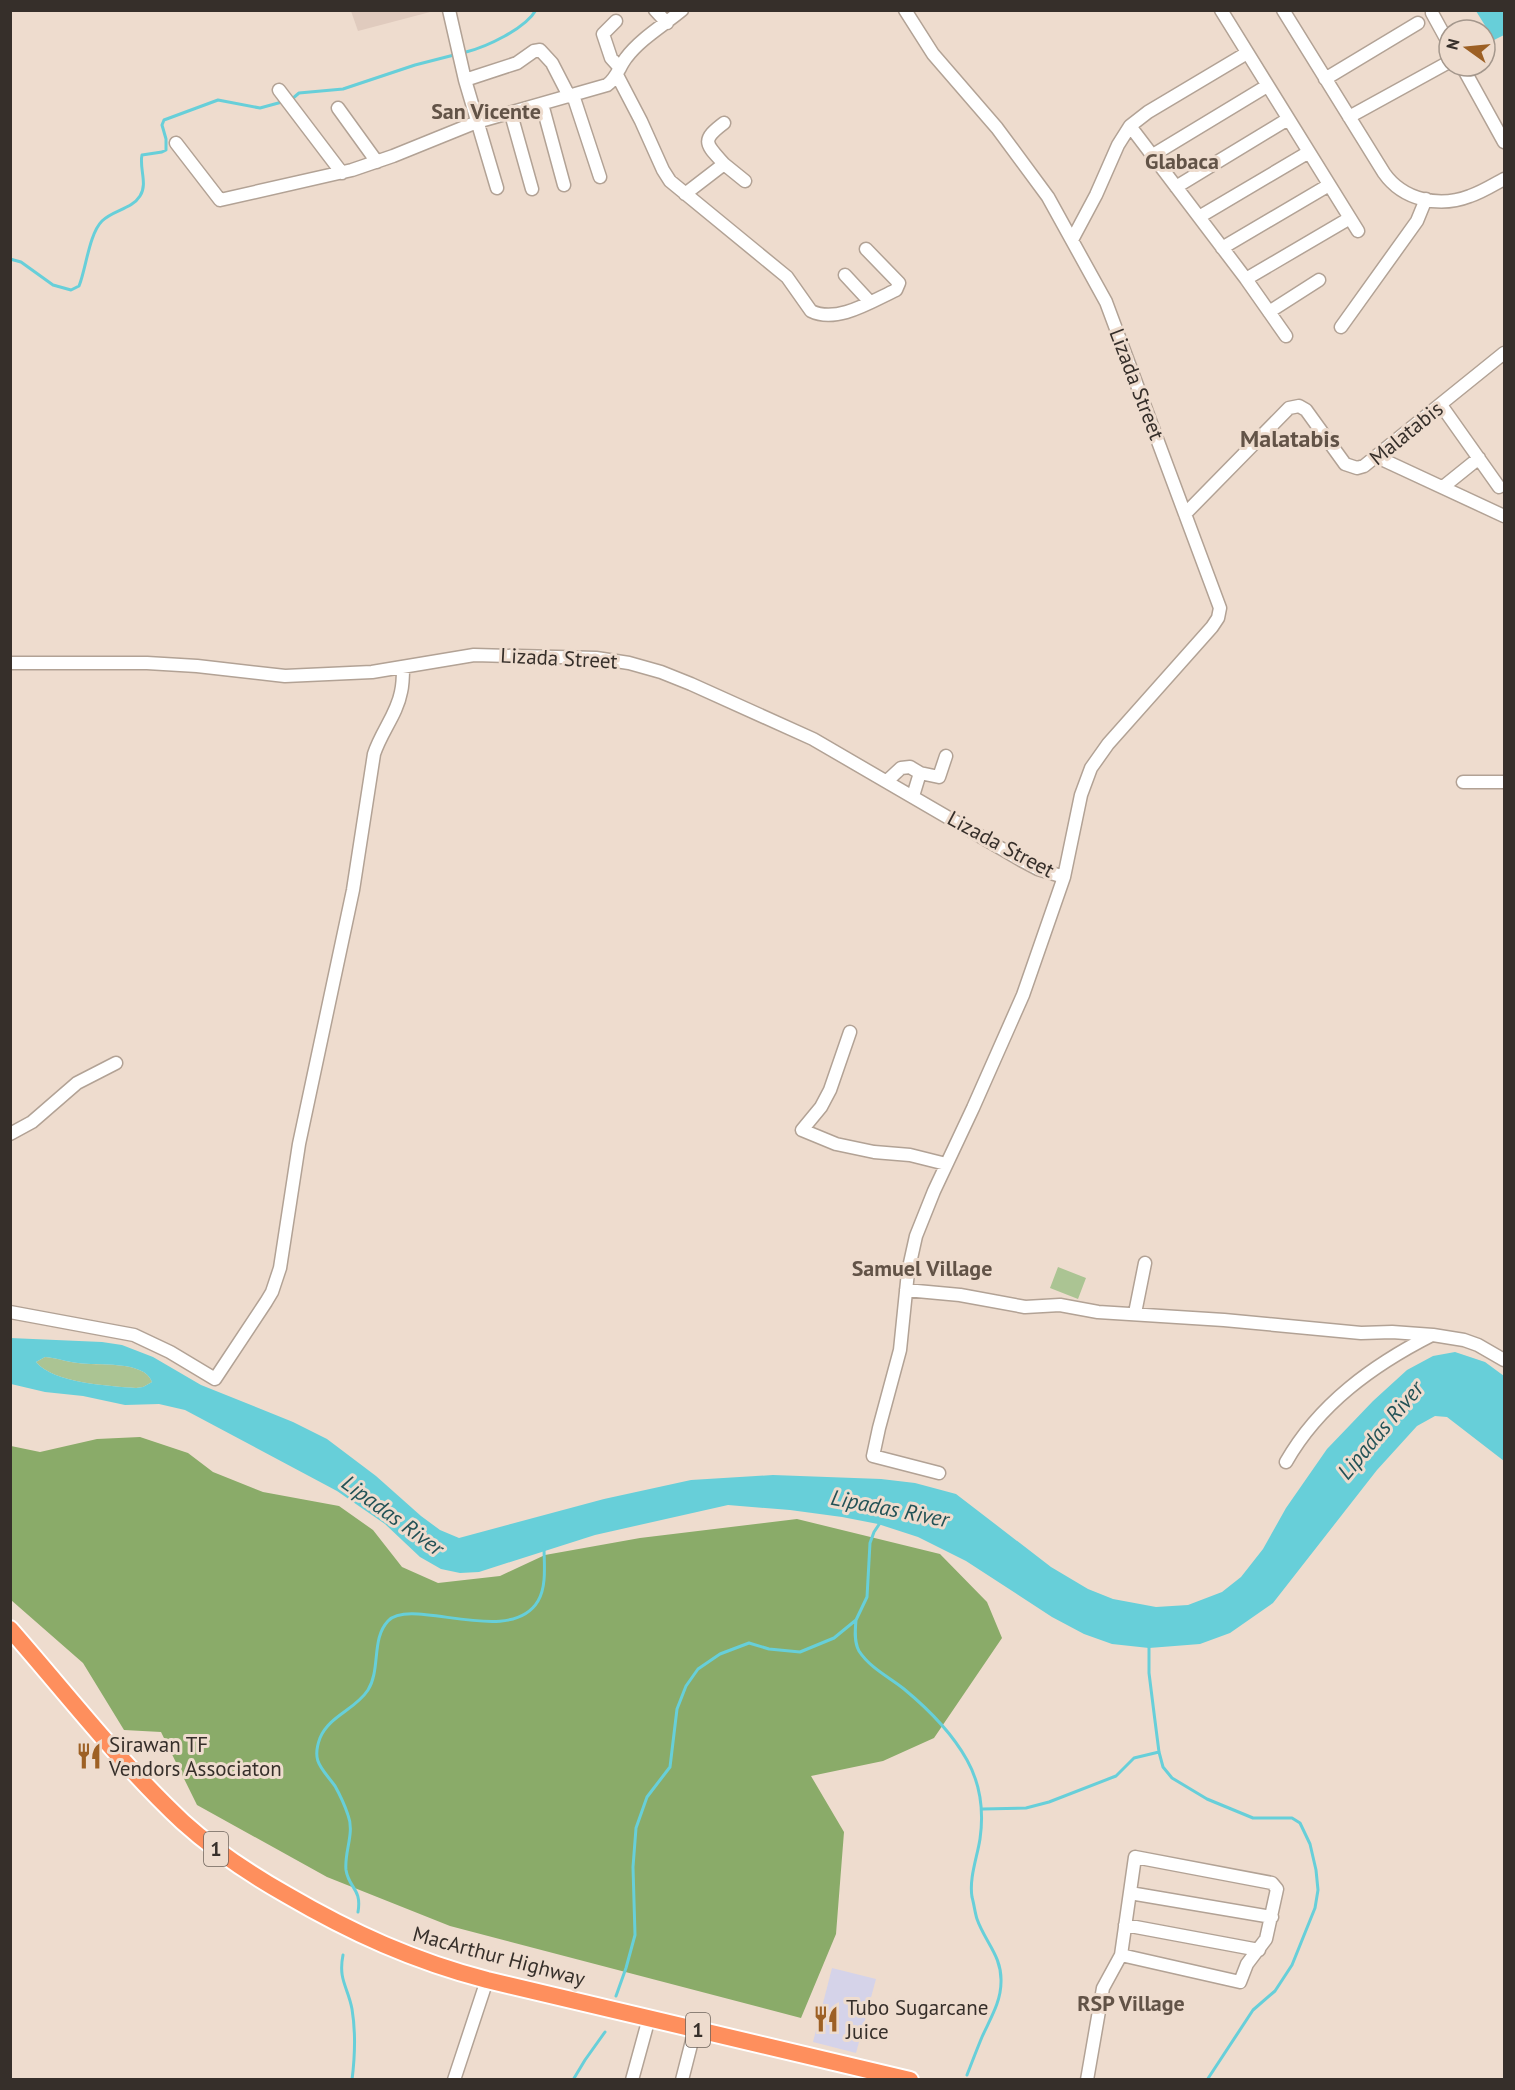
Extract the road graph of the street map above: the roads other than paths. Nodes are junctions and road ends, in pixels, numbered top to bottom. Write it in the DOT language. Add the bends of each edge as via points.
graph roads {
  1 [pos="449,10"];
  2 [pos="655,10"];
  3 [pos="682,10"];
  4 [pos="905,10"];
  5 [pos="1221,10"];
  6 [pos="1283,10"];
  7 [pos="1432,13"];
  8 [pos="616,21"];
  9 [pos="1437,22"];
  10 [pos="667,23"];
  11 [pos="1418,23"];
  12 [pos="1247,53"];
  13 [pos="1437,69"];
  14 [pos="618,72"];
  15 [pos="1468,78"];
  16 [pos="1325,79"];
  17 [pos="465,80"];
  18 [pos="1267,86"];
  19 [pos="279,90"];
  20 [pos="571,95"];
  21 [pos="542,104"];
  22 [pos="338,108"];
  23 [pos="511,114"];
  24 [pos="1349,117"];
  25 [pos="1288,119"];
  26 [pos="477,122"];
  27 [pos="724,123"];
  28 [pos="1131,126"];
  29 [pos="1504,141"];
  30 [pos="176,143"];
  31 [pos="1309,152"];
  32 [pos="1153,155"];
  33 [pos="377,162"];
  34 [pos="724,164"];
  35 [pos="342,173"];
  36 [pos="600,177"];
  37 [pos="1504,179"];
  38 [pos="745,180"];
  39 [pos="564,185"];
  40 [pos="1329,185"];
  41 [pos="1176,187"];
  42 [pos="497,188"];
  43 [pos="532,189"];
  44 [pos="685,194"];
  45 [pos="1426,199"];
  46 [pos="1200,218"];
  47 [pos="1350,218"];
  48 [pos="1358,231"];
  49 [pos="1072,240"];
  50 [pos="1222,248"];
  51 [pos="866,249"];
  52 [pos="845,274"];
  53 [pos="1246,279"];
  54 [pos="1319,280"];
  55 [pos="870,302"];
  56 [pos="1269,312"];
  57 [pos="1341,327"];
  58 [pos="1286,336"];
  59 [pos="1504,353"];
  60 [pos="1441,405"];
  61 [pos="1377,457"];
  62 [pos="1479,458"];
  63 [pos="1443,487"];
  64 [pos="1492,493"];
  65 [pos="1185,514"];
  66 [pos="1504,516"];
  67 [pos="10,663"];
  68 [pos="403,667"];
  69 [pos="946,756"];
  70 [pos="920,773"];
  71 [pos="887,781"];
  72 [pos="1463,782"];
  73 [pos="1504,782"];
  74 [pos="912,796"];
  75 [pos="1064,877"];
  76 [pos="850,1032"];
  77 [pos="116,1063"];
  78 [pos="10,1134"];
  79 [pos="946,1164"];
  80 [pos="1145,1263"];
  81 [pos="906,1290"];
  82 [pos="10,1312"];
  83 [pos="1135,1313"];
  84 [pos="1433,1335"];
  85 [pos="1504,1360"];
  86 [pos="1286,1462"];
  87 [pos="939,1473"];
  88 [pos="10,1629"];
  89 [pos="1130,1893"];
  90 [pos="1272,1917"];
  91 [pos="1125,1926"];
  92 [pos="1259,1950"];
  93 [pos="1121,1955"];
  94 [pos="487,1980"];
  95 [pos="648,2018"];
  96 [pos="695,2029"];
  97 [pos="454,2079"];
  98 [pos="632,2079"];
  99 [pos="682,2079"];
  100 [pos="910,2079"];
  101 [pos="1087,2079"];
  1 -- 17 [label="street"];
  2 -- 10 [label="street"];
  3 -- 10 [label="street"];
  4 -- 49 [label="street, Lizada Street" via="933,54 998,128 1048,197"];
  5 -- 12 [label="street"];
  6 -- 16 [label="street"];
  7 -- 9 [label="street"];
  8 -- 14 [label="street" via="603,34"];
  10 -- 14 [label="street" via="633,50"];
  11 -- 16 [label="street"];
  12 -- 18 [label="street"];
  12 -- 28 [label="street"];
  13 -- 24 [label="street"];
  14 -- 20 [label="street" via="607,85"];
  14 -- 44 [label="street" via="663,170"];
  15 -- 29 [label="street"];
  16 -- 24 [label="street"];
  17 -- 20 [label="street" via="517,63 540,50"];
  17 -- 26 [label="street"];
  18 -- 25 [label="street"];
  18 -- 32 [label="street"];
  19 -- 35 [label="street"];
  20 -- 21 [label="street"];
  20 -- 36 [label="street"];
  21 -- 23 [label="street"];
  21 -- 39 [label="street"];
  22 -- 33 [label="street"];
  23 -- 26 [label="street"];
  23 -- 43 [label="street"];
  24 -- 45 [label="street" via="1392,184"];
  25 -- 31 [label="street"];
  25 -- 41 [label="street"];
  26 -- 33 [label="street"];
  26 -- 42 [label="street"];
  27 -- 34 [label="street" via="708,140"];
  28 -- 32 [label="street"];
  28 -- 49 [label="street"];
  30 -- 35 [label="street" via="220,200"];
  31 -- 40 [label="street"];
  31 -- 46 [label="street"];
  32 -- 41 [label="street"];
  33 -- 35 [label="street"];
  34 -- 38 [label="street"];
  34 -- 44 [label="street"];
  37 -- 45 [label="street" via="1470,196 1450,201"];
  40 -- 47 [label="street"];
  40 -- 50 [label="street"];
  41 -- 46 [label="street"];
  44 -- 55 [label="street" via="787,277 811,311 828,315"];
  45 -- 57 [label="street" via="1417,221"];
  46 -- 50 [label="street"];
  47 -- 48 [label="street"];
  47 -- 53 [label="street"];
  49 -- 65 [label="street, Lizada Street" via="1106,302"];
  50 -- 53 [label="street"];
  51 -- 55 [label="street" via="899,283 896,290"];
  52 -- 55 [label="street"];
  53 -- 56 [label="street"];
  54 -- 56 [label="street"];
  56 -- 58 [label="street"];
  59 -- 60 [label="street, Malatabis"];
  60 -- 61 [label="street, Malatabis"];
  60 -- 62 [label="street"];
  61 -- 63 [label="street"];
  61 -- 65 [label="street, Malatabis" via="1357,468 1346,464 1306,410 1294,406"];
  62 -- 63 [label="street"];
  62 -- 64 [label="street"];
  63 -- 64 [label="street"];
  64 -- 66 [label="street"];
  65 -- 75 [label="street, Lizada Street" via="1220,608 1218,618 1090,768"];
  67 -- 68 [label="street, Lizada Street" via="147,663 285,676"];
  68 -- 71 [label="street, Lizada Street" via="474,655 596,658 629,663 691,684 813,739"];
  68 -- 82 [label="street" via="401,694 374,754 353,890 299,1144 280,1268 266,1302 214,1379 134,1335"];
  69 -- 70 [label="street" via="939,777"];
  70 -- 71 [label="street" via="910,767 901,768"];
  70 -- 74 [label="street"];
  71 -- 74 [label="street, Lizada Street"];
  72 -- 73 [label="street"];
  74 -- 75 [label="street, Lizada Street" via="1021,860"];
  75 -- 79 [label="street" via="1023,995"];
  76 -- 79 [label="street" via="830,1090 802,1130 836,1144"];
  77 -- 78 [label="street" via="77,1083 32,1122"];
  79 -- 81 [label="street" via="916,1236"];
  80 -- 83 [label="street"];
  81 -- 83 [label="street" via="1025,1307 1060,1305"];
  81 -- 87 [label="street" via="900,1350 873,1456"];
  83 -- 84 [label="street" via="1361,1333"];
  84 -- 85 [label="street" via="1478,1344"];
  84 -- 86 [label="street" via="1373,1370 1337,1398 1304,1433"];
  88 -- 94 [label="highway, MacArthur Highway / 1" via="151,1790 243,1869 364,1937 432,1965"];
  89 -- 90 [label="street"];
  89 -- 90 [label="street" via="1135,1857 1272,1884 1278,1889"];
  89 -- 91 [label="street"];
  90 -- 92 [label="street"];
  91 -- 92 [label="street"];
  91 -- 93 [label="street"];
  92 -- 93 [label="street" via="1247,1964 1240,1982"];
  93 -- 101 [label="street" via="1103,1988"];
  94 -- 95 [label="highway, MacArthur Highway / 1"];
  94 -- 97 [label="street"];
  95 -- 96 [label="highway, MacArthur Highway / 1"];
  95 -- 98 [label="street"];
  96 -- 99 [label="street"];
  96 -- 100 [label="highway, MacArthur Highway / 1"];
}
